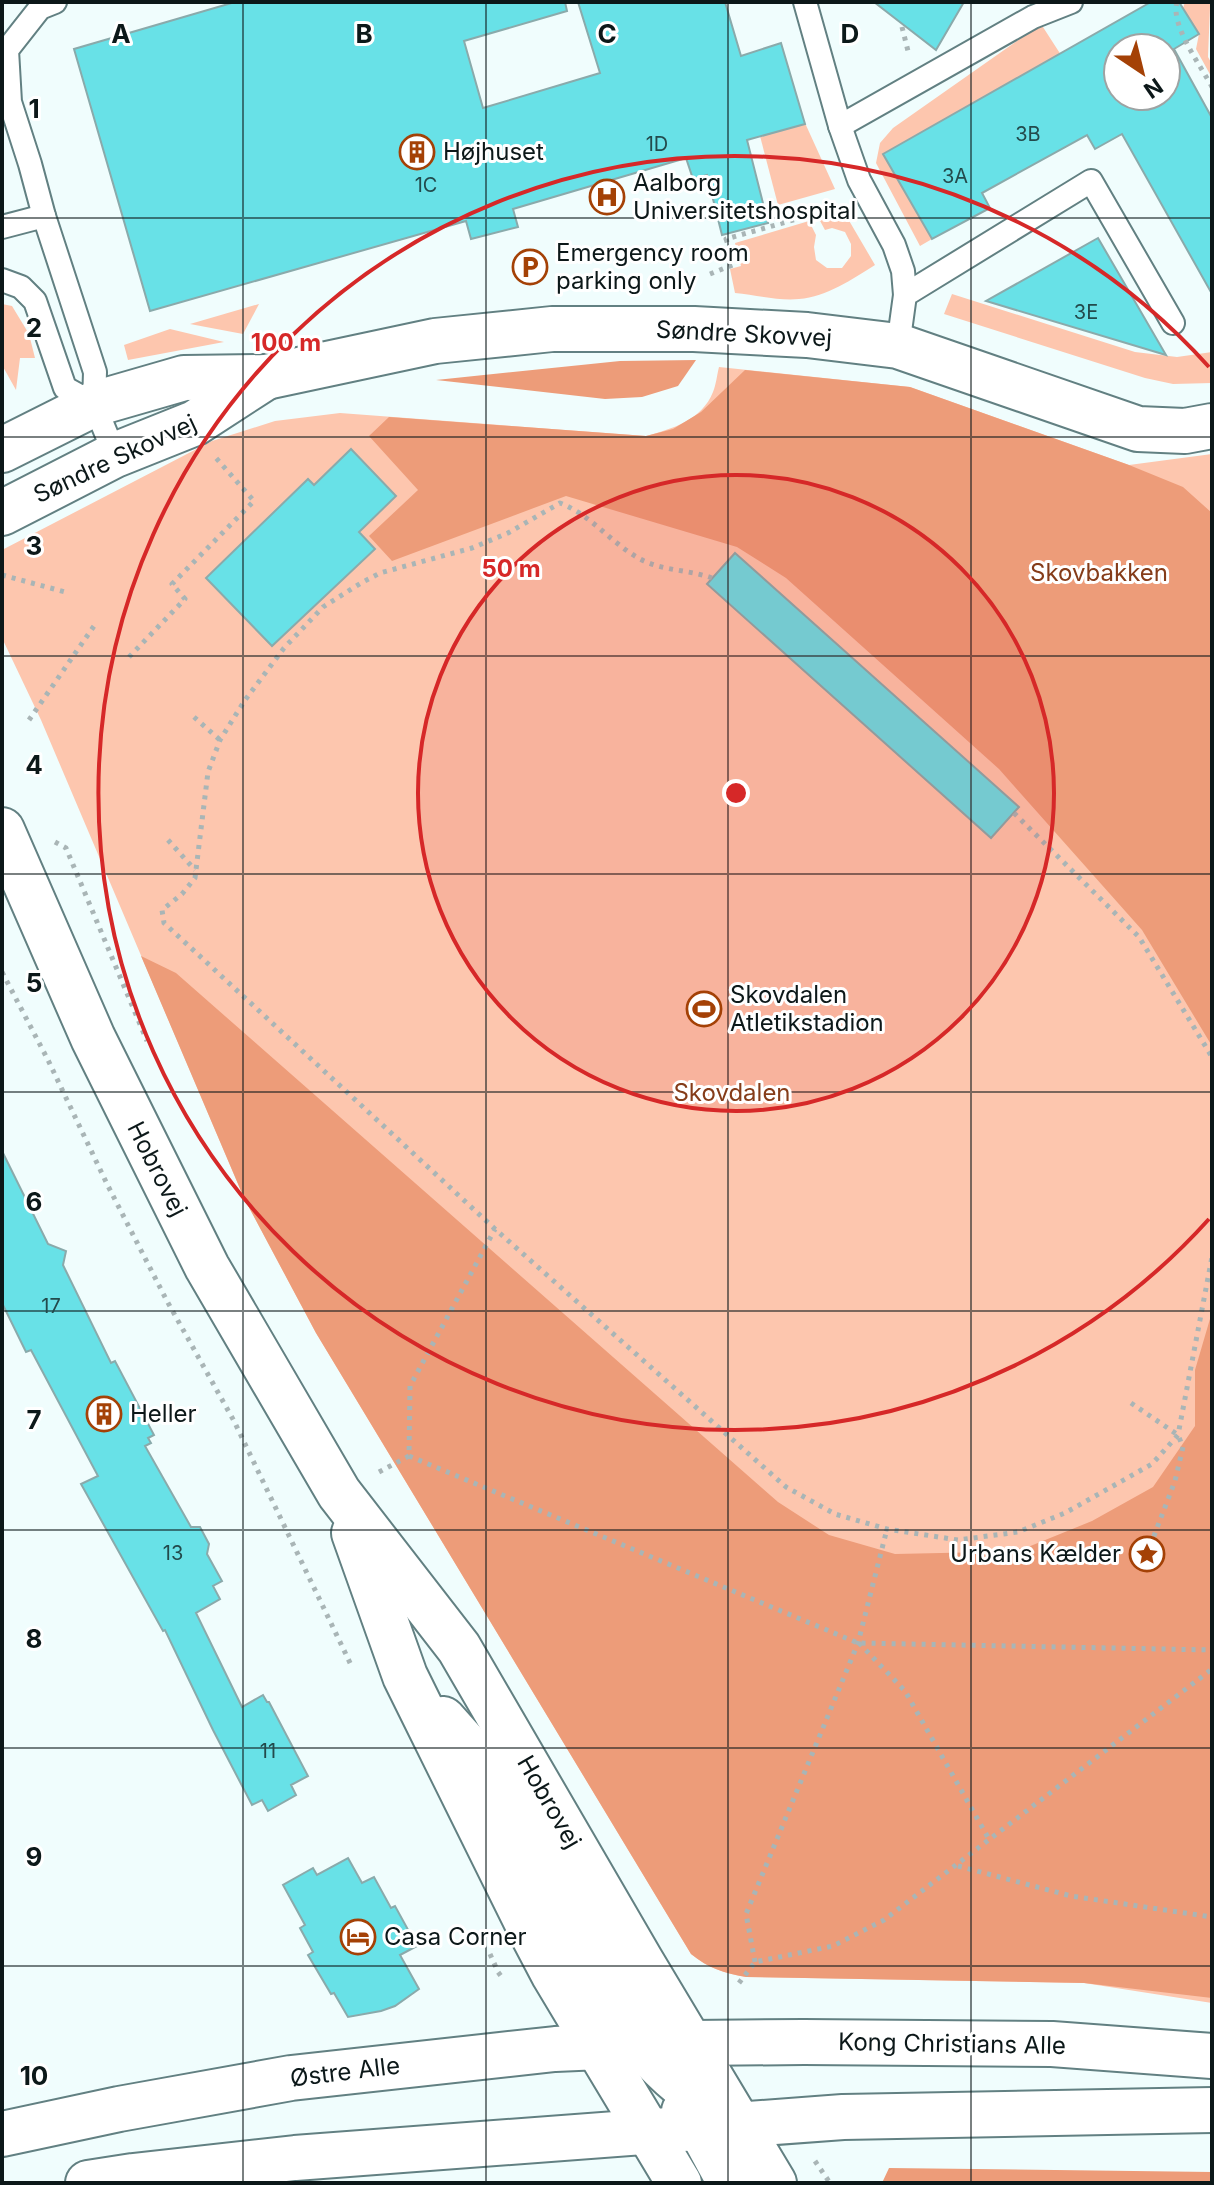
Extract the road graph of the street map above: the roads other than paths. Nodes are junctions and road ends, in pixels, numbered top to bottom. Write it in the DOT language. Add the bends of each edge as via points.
graph roads {
  1 [pos="55,2"];
  2 [pos="805,2"];
  3 [pos="1071,2"];
  4 [pos="840,126"];
  5 [pos="44,216"];
  6 [pos="2,227"];
  7 [pos="2,280"];
  8 [pos="905,295"];
  9 [pos="1173,323"];
  10 [pos="898,346"];
  11 [pos="266,377"];
  12 [pos="94,404"];
  13 [pos="1212,426"];
  14 [pos="2,450"];
  15 [pos="115,455"];
  16 [pos="2,513"];
  17 [pos="2,830"];
  18 [pos="339,1493"];
  19 [pos="405,1676"];
  20 [pos="692,2043"];
  21 [pos="642,2046"];
  22 [pos="599,2047"];
  23 [pos="1212,2056"];
  24 [pos="1212,2110"];
  25 [pos="720,2126"];
  26 [pos="648,2131"];
  27 [pos="2,2134"];
  28 [pos="88,2183"];
  29 [pos="679,2183"];
  30 [pos="730,2183"];
  31 [pos="774,2183"];
  1 -- 5 [label="lane" via="40,8 7,50 10,102"];
  2 -- 4 [label="lane"];
  3 -- 4 [label="lane" via="1033,17"];
  4 -- 8 [label="lane" via="859,180 894,245"];
  5 -- 6 [label="lane"];
  5 -- 12 [label="lane" via="95,372"];
  7 -- 12 [label="lane" via="21,287 35,301 65,388"];
  8 -- 9 [label="lane" via="1091,181"];
  8 -- 10 [label="lane"];
  10 -- 11 [label="street, Søndre Skovvej" via="807,335 552,329 435,341"];
  10 -- 13 [label="street, Søndre Skovvej" via="1138,429"];
  11 -- 12 [label="street, Søndre Skovvej" via="184,378"];
  11 -- 15 [label="street, Søndre Skovvej" via="195,423"];
  12 -- 14 [label="street, Søndre Skovvej"];
  12 -- 15 [label="lane"];
  15 -- 16 [label="street, Søndre Skovvej"];
  17 -- 18 [label="street, Hobrovej" via="93,1038 180,1214"];
  18 -- 19 [label="street, Hobrovej"];
  18 -- 20 [label="street, Hobrovej" via="459,1648"];
  19 -- 21 [label="street" via="484,1765"];
  19 -- 22 [label="street, Hobrovej" via="534,1937"];
  20 -- 21 [label="street, Østre Alle"];
  20 -- 23 [label="street, Kong Christians Alle" via="1052,2044"];
  20 -- 25 [label="street, Hobrovej"];
  21 -- 22 [label="street, Østre Alle"];
  21 -- 25 [label="street"];
  22 -- 25 [label="street"];
  22 -- 26 [label="street, Hobrovej"];
  22 -- 27 [label="street, Østre Alle" via="291,2078"];
  24 -- 25 [label="street" via="843,2117"];
  25 -- 26 [label="street"];
  25 -- 30 [label="street"];
  25 -- 31 [label="street"];
  26 -- 28 [label="street" via="295,2158"];
  26 -- 29 [label="street, Hobrovej"];
}
